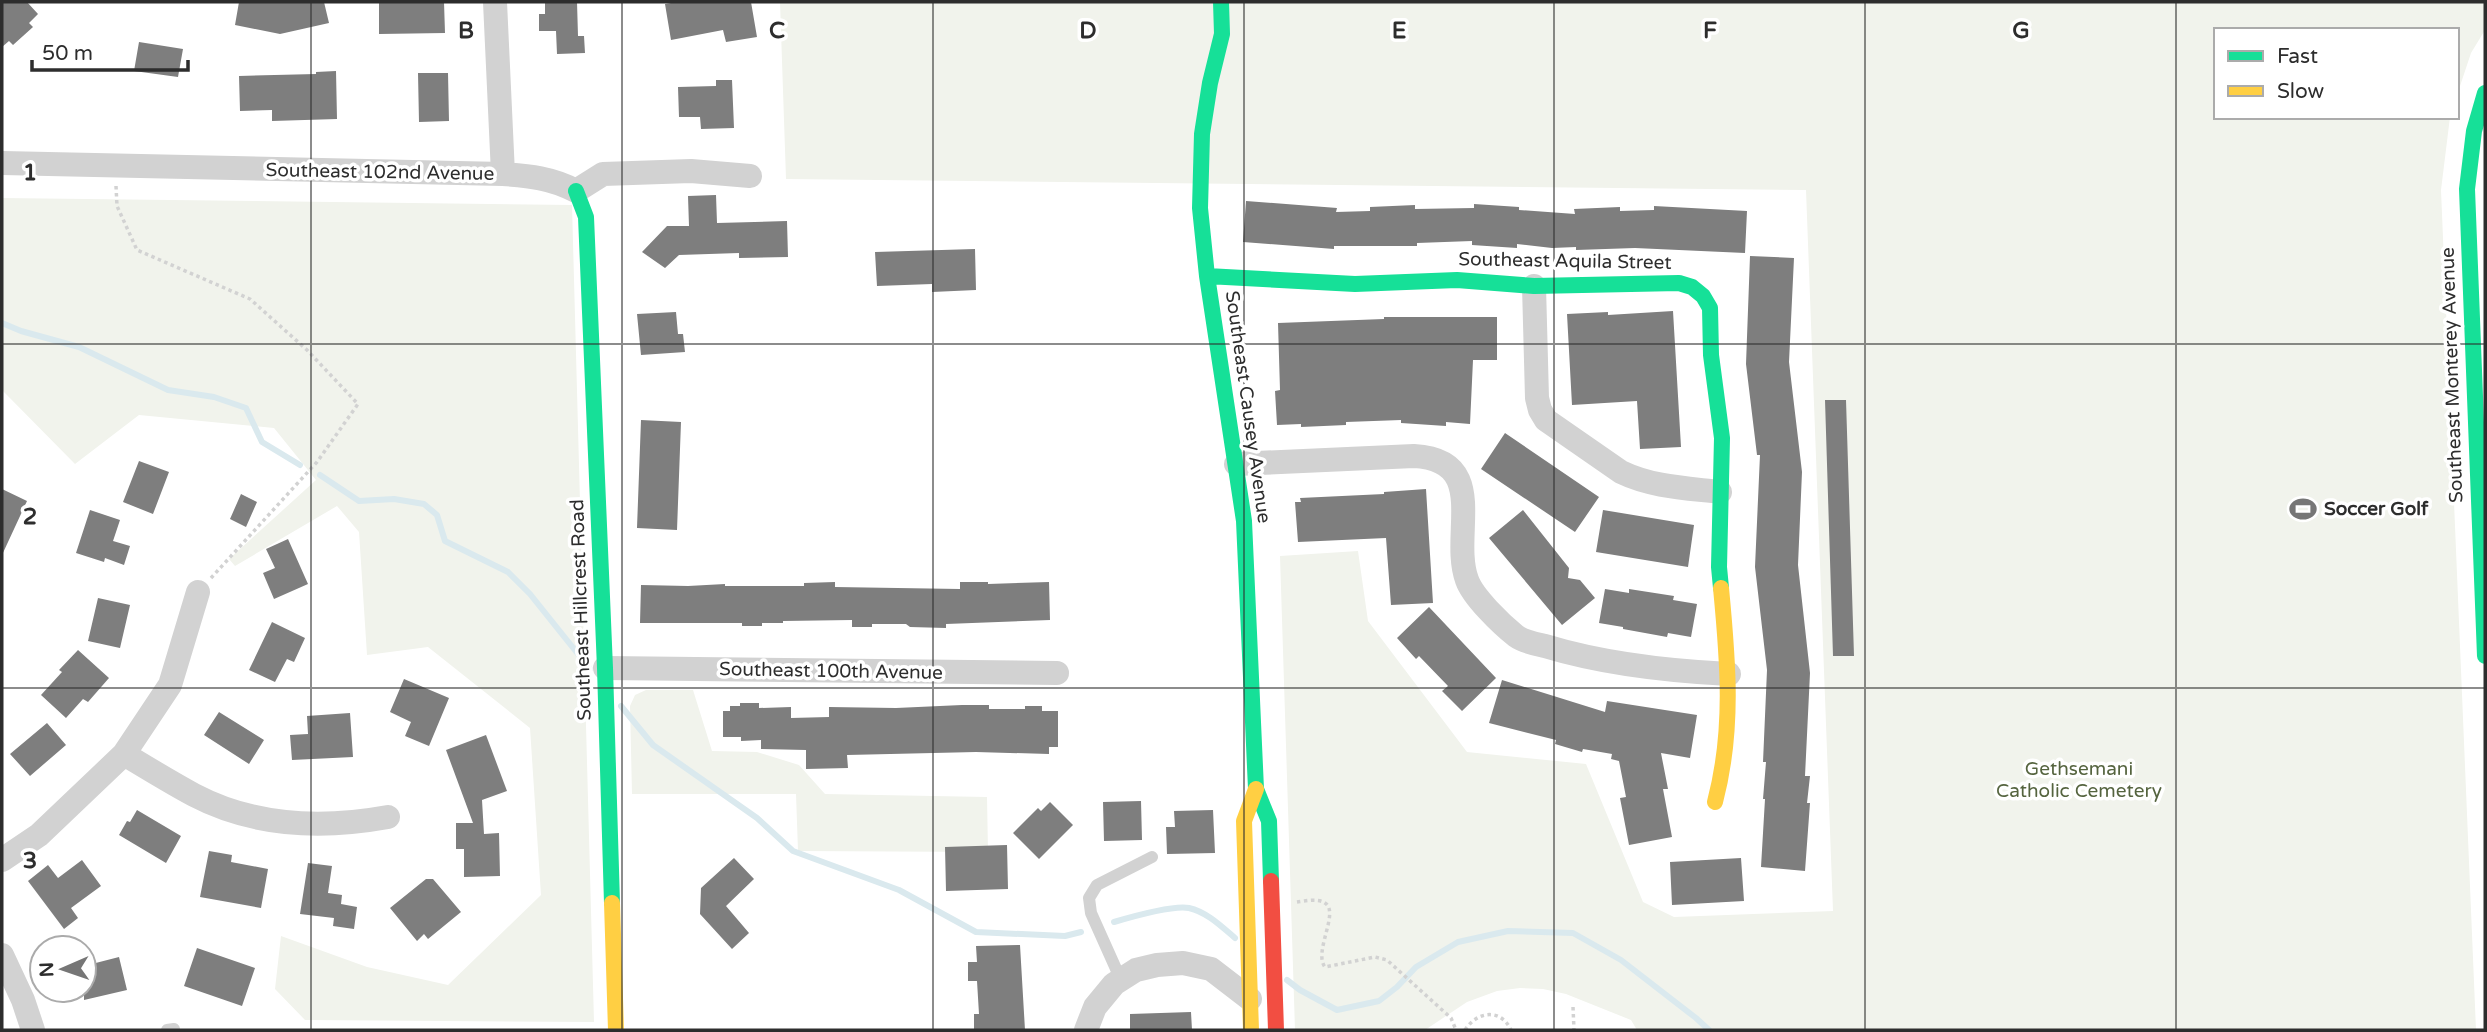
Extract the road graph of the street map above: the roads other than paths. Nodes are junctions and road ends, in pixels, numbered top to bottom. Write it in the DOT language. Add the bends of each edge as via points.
graph roads {
  1 [pos="495,2"];
  2 [pos="1221,2"];
  3 [pos="1237,15"];
  4 [pos="1223,34"];
  5 [pos="2485,93"];
  6 [pos="2,163"];
  7 [pos="503,174"];
  8 [pos="750,176"];
  9 [pos="576,191"];
  10 [pos="1207,276"];
  11 [pos="1534,286"];
  12 [pos="1236,464"];
  13 [pos="1720,492"];
  14 [pos="198,592"];
  15 [pos="2485,656"];
  16 [pos="605,668"];
  17 [pos="1057,673"];
  18 [pos="1729,674"];
  19 [pos="124,754"];
  20 [pos="1256,789"];
  21 [pos="1715,802"];
  22 [pos="388,817"];
  23 [pos="1152,857"];
  24 [pos="2,860"];
  25 [pos="2,956"];
  26 [pos="1121,980"];
  27 [pos="1249,988"];
  28 [pos="33,1030"];
  29 [pos="617,1030"];
  30 [pos="1086,1030"];
  31 [pos="1251,1030"];
  32 [pos="1276,1030"];
  1 -- 7 [label="street"];
  2 -- 4 [label="street, Southeast Causey Avenue"];
  3 -- 4 [label="street, Southeast Causey Avenue"];
  4 -- 10 [label="street, Southeast Causey Avenue" via="1201,146 1200,208"];
  5 -- 15 [label="street, Southeast Monterey Avenue" via="2474,131 2467,189"];
  6 -- 7 [label="street, Southeast 102nd Avenue"];
  7 -- 9 [label="street, Southeast 102nd Avenue" via="535,176"];
  8 -- 9 [label="street" via="691,171 603,174"];
  9 -- 16 [label="street, Southeast Hillcrest Road" via="586,217"];
  10 -- 11 [label="street, Southeast Aquila Street" via="1355,284 1457,280"];
  10 -- 12 [label="street, Southeast Causey Avenue"];
  11 -- 13 [label="street" via="1537,398 1546,420 1633,478"];
  11 -- 13 [label="street, Southeast Aquila Street" via="1679,283 1703,296 1712,320 1711,355 1722,438"];
  12 -- 18 [label="street" via="1432,457 1452,468 1461,489 1467,580 1517,636 1581,657"];
  12 -- 20 [label="street, Southeast Causey Avenue" via="1248,574"];
  13 -- 18 [label="street, Southeast Aquila Street" via="1719,567"];
  14 -- 19 [label="street" via="170,685"];
  16 -- 17 [label="street, Southeast 100th Avenue"];
  16 -- 29 [label="street, Southeast Hillcrest Road"];
  18 -- 21 [label="street, Southeast Aquila Street" via="1724,768"];
  19 -- 22 [label="street" via="196,796 271,821 323,825"];
  19 -- 24 [label="street" via="39,835"];
  20 -- 27 [label="street, Southeast Causey Avenue" via="1244,821"];
  20 -- 32 [label="street, Southeast Causey Avenue" via="1269,821"];
  23 -- 26 [label="lane" via="1097,885 1089,898 1091,913"];
  25 -- 28 [label="street"];
  26 -- 27 [label="street" via="1136,970 1183,963 1211,969"];
  26 -- 30 [label="street" via="1095,1007"];
  27 -- 31 [label="street, Southeast Causey Avenue"];
}
